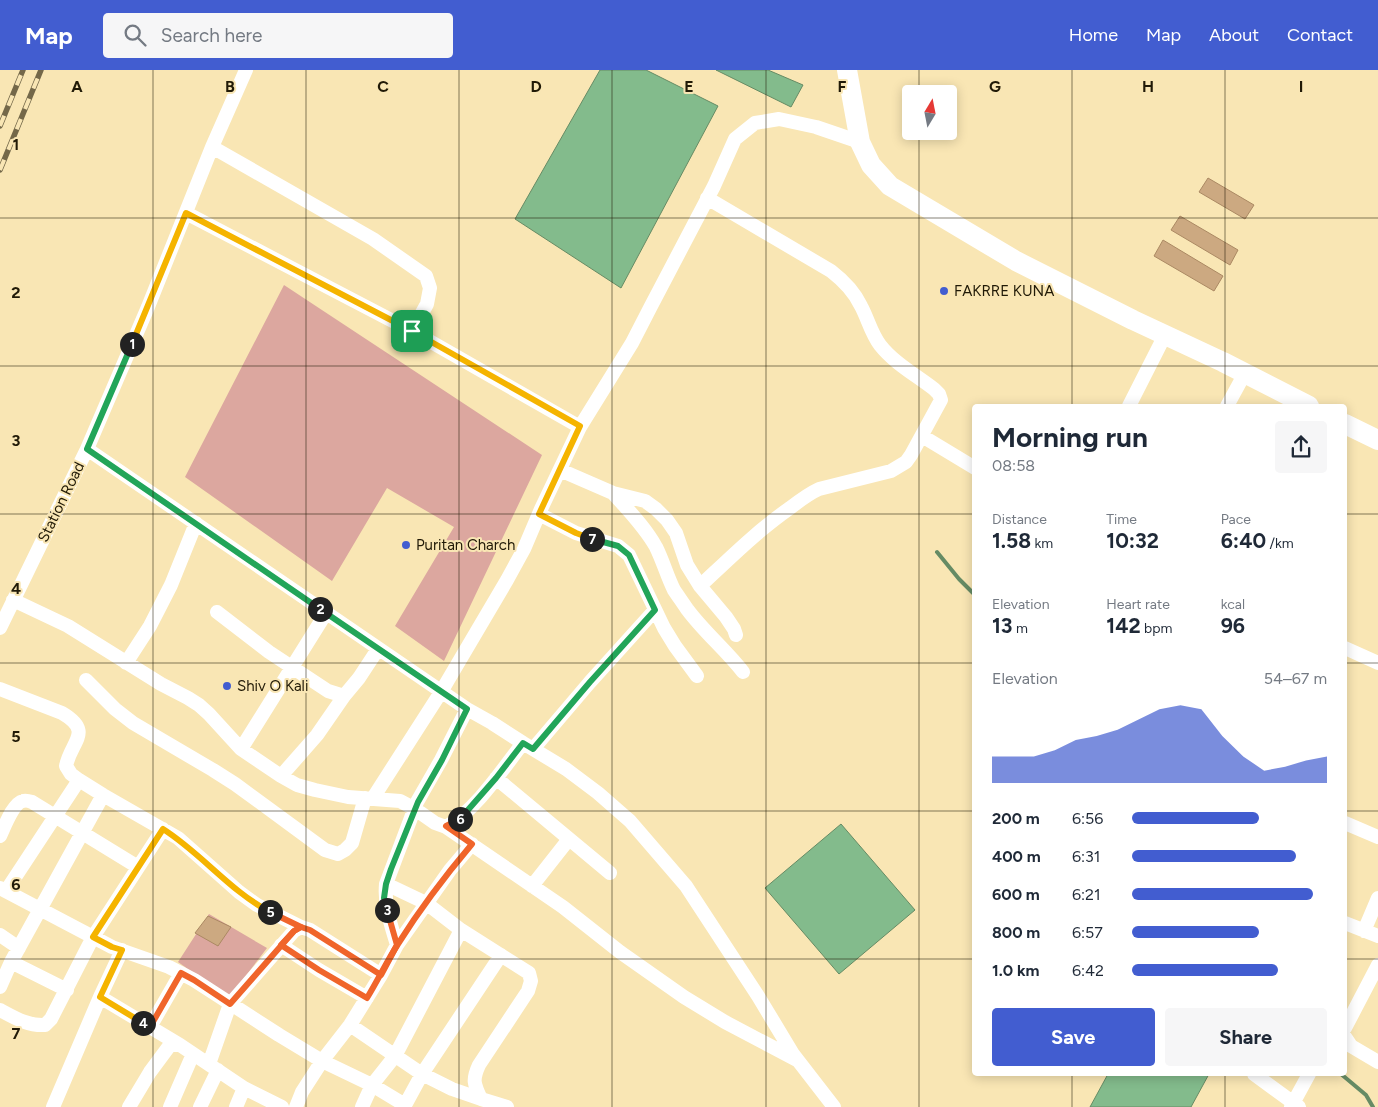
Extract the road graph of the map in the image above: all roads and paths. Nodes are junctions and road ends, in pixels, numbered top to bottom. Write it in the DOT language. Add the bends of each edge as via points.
graph roads {
  1 [pos="246,70"];
  2 [pos="847,70"];
  3 [pos="860,142"];
  4 [pos="212,147"];
  5 [pos="707,198"];
  6 [pos="186,213"];
  7 [pos="412,331"];
  8 [pos="1165,335"];
  9 [pos="1245,373"];
  10 [pos="1131,404"];
  11 [pos="1228,404"];
  12 [pos="1301,404"];
  13 [pos="1347,425"];
  14 [pos="580,426"];
  15 [pos="922,436"];
  16 [pos="1378,440"];
  17 [pos="87,449"];
  18 [pos="972,466"];
  19 [pos="560,470"];
  20 [pos="613,493"];
  21 [pos="539,514"];
  22 [pos="196,523"];
  23 [pos="700,586"];
  24 [pos="13,600"];
  25 [pos="655,610"];
  26 [pos="217,612"];
  27 [pos="326,613"];
  28 [pos="0,628"];
  29 [pos="736,635"];
  30 [pos="378,649"];
  31 [pos="1347,649"];
  32 [pos="126,663"];
  33 [pos="1378,663"];
  34 [pos="293,667"];
  35 [pos="743,672"];
  36 [pos="697,676"];
  37 [pos="86,680"];
  38 [pos="0,689"];
  39 [pos="441,692"];
  40 [pos="344,696"];
  41 [pos="467,709"];
  42 [pos="528,746"];
  43 [pos="241,748"];
  44 [pos="281,776"];
  45 [pos="496,778"];
  46 [pos="79,780"];
  47 [pos="103,795"];
  48 [pos="369,798"];
  49 [pos="415,809"];
  50 [pos="55,817"];
  51 [pos="1347,824"];
  52 [pos="446,826"];
  53 [pos="163,829"];
  54 [pos="82,833"];
  55 [pos="0,836"];
  56 [pos="1378,837"];
  57 [pos="569,839"];
  58 [pos="472,844"];
  59 [pos="138,867"];
  60 [pos="610,873"];
  61 [pos="386,884"];
  62 [pos="532,886"];
  63 [pos="3,889"];
  64 [pos="1378,898"];
  65 [pos="426,903"];
  66 [pos="40,908"];
  67 [pos="1347,924"];
  68 [pos="301,927"];
  69 [pos="461,930"];
  70 [pos="1364,931"];
  71 [pos="0,935"];
  72 [pos="1378,936"];
  73 [pos="93,937"];
  74 [pos="281,945"];
  75 [pos="397,945"];
  76 [pos="19,948"];
  77 [pos="122,950"];
  78 [pos="501,955"];
  79 [pos="11,962"];
  80 [pos="1378,965"];
  81 [pos="181,973"];
  82 [pos="381,975"];
  83 [pos="0,987"];
  84 [pos="67,990"];
  85 [pos="100,997"];
  86 [pos="367,998"];
  87 [pos="230,1004"];
  88 [pos="0,1010"];
  89 [pos="1347,1024"];
  90 [pos="350,1025"];
  91 [pos="150,1027"];
  92 [pos="1347,1041"];
  93 [pos="180,1045"];
  94 [pos="193,1054"];
  95 [pos="395,1056"];
  96 [pos="322,1061"];
  97 [pos="800,1062"];
  98 [pos="1378,1062"];
  99 [pos="214,1067"];
  100 [pos="422,1074"];
  101 [pos="1256,1076"];
  102 [pos="1308,1076"];
  103 [pos="372,1085"];
  104 [pos="244,1088"];
  105 [pos="481,1099"];
  106 [pos="405,1106"];
  107 [pos="1294,1106"];
  108 [pos="53,1107"];
  109 [pos="129,1107"];
  110 [pos="170,1107"];
  111 [pos="200,1107"];
  112 [pos="236,1107"];
  113 [pos="282,1107"];
  114 [pos="296,1107"];
  115 [pos="362,1107"];
  116 [pos="507,1107"];
  117 [pos="834,1107"];
  1 -- 4 [label="street, Station Road"];
  2 -- 3 [label="main road"];
  3 -- 5 [label="street" via="816,127 778,119 755,123 735,139"];
  3 -- 8 [label="main road" via="871,164 890,186 1016,261"];
  4 -- 6 [label="street, Station Road"];
  4 -- 7 [label="street" via="373,240 426,276 430,288 427,304"];
  5 -- 14 [label="street" via="632,343"];
  5 -- 15 [label="street" via="831,272 852,291 880,345 939,394 941,400"];
  6 -- 7 [label="street"];
  6 -- 17 [label="street, Station Road"];
  7 -- 14 [label="street"];
  8 -- 9 [label="main road"];
  8 -- 10 [label="street"];
  9 -- 11 [label="street"];
  9 -- 12 [label="main road"];
  13 -- 16 [label="main road"];
  14 -- 19 [label="street"];
  15 -- 18 [label="street"];
  15 -- 23 [label="street" via="906,462 898,468 809,494 752,537"];
  17 -- 22 [label="street"];
  17 -- 24 [label="street, Station Road"];
  19 -- 20 [label="street"];
  19 -- 21 [label="street"];
  20 -- 23 [label="street" via="645,501 667,520"];
  20 -- 35 [label="street" via="649,536 674,590 688,610"];
  21 -- 25 [label="street" via="576,533 618,546 629,555"];
  21 -- 39 [label="street" via="507,580"];
  22 -- 27 [label="street"];
  22 -- 32 [label="street" via="171,585"];
  23 -- 29 [label="street" via="726,617"];
  24 -- 28 [label="street, Station Road"];
  24 -- 32 [label="street" via="68,626"];
  25 -- 36 [label="street"];
  25 -- 42 [label="street"];
  26 -- 34 [label="street"];
  27 -- 30 [label="street"];
  27 -- 34 [label="street"];
  30 -- 39 [label="street"];
  30 -- 40 [label="street"];
  31 -- 33 [label="street"];
  32 -- 43 [label="street" via="198,705"];
  34 -- 40 [label="street" via="328,691"];
  34 -- 43 [label="street"];
  37 -- 48 [label="street" via="133,723 213,770 325,850 338,854 352,843"];
  38 -- 46 [label="street" via="62,713 76,724 79,732 77,742 66,766"];
  39 -- 41 [label="street"];
  39 -- 48 [label="street"];
  40 -- 44 [label="street"];
  41 -- 42 [label="street"];
  41 -- 49 [label="street"];
  42 -- 45 [label="street"];
  42 -- 97 [label="street" via="598,792 630,821 681,880"];
  43 -- 44 [label="street"];
  44 -- 48 [label="street" via="315,790"];
  45 -- 52 [label="street" via="458,820"];
  45 -- 57 [label="street"];
  46 -- 47 [label="street"];
  46 -- 50 [label="street"];
  47 -- 53 [label="street"];
  47 -- 54 [label="street"];
  48 -- 49 [label="street" via="400,801"];
  49 -- 52 [label="street" via="435,823"];
  49 -- 61 [label="street"];
  50 -- 54 [label="street"];
  50 -- 55 [label="street" via="24,800 14,808"];
  50 -- 63 [label="street"];
  51 -- 56 [label="street"];
  52 -- 58 [label="street"];
  53 -- 59 [label="street"];
  53 -- 68 [label="street" via="257,905"];
  54 -- 59 [label="street"];
  54 -- 66 [label="street"];
  57 -- 60 [label="street"];
  57 -- 62 [label="street"];
  58 -- 62 [label="street"];
  58 -- 65 [label="street"];
  59 -- 73 [label="street"];
  61 -- 65 [label="street"];
  61 -- 75 [label="street" via="384,898"];
  62 -- 97 [label="street" via="650,974 725,1022"];
  63 -- 66 [label="street"];
  64 -- 70 [label="street"];
  65 -- 69 [label="street"];
  65 -- 75 [label="street"];
  66 -- 73 [label="street"];
  66 -- 76 [label="street"];
  67 -- 70 [label="street"];
  68 -- 74 [label="street"];
  68 -- 82 [label="street"];
  69 -- 78 [label="street"];
  69 -- 95 [label="street"];
  70 -- 72 [label="street"];
  71 -- 76 [label="street"];
  73 -- 77 [label="street"];
  73 -- 84 [label="street"];
  74 -- 86 [label="street"];
  74 -- 87 [label="street"];
  75 -- 82 [label="street"];
  76 -- 79 [label="street"];
  77 -- 81 [label="street"];
  77 -- 85 [label="street"];
  78 -- 100 [label="street"];
  78 -- 105 [label="street" via="529,973 531,982 474,1076 474,1086"];
  79 -- 83 [label="street"];
  79 -- 84 [label="street"];
  80 -- 89 [label="street"];
  81 -- 87 [label="street"];
  81 -- 91 [label="street"];
  82 -- 86 [label="street"];
  84 -- 88 [label="street" via="45,1025 25,1022"];
  85 -- 91 [label="street"];
  85 -- 108 [label="street"];
  86 -- 90 [label="street"];
  87 -- 96 [label="street"];
  87 -- 99 [label="street"];
  90 -- 95 [label="street"];
  90 -- 96 [label="street"];
  91 -- 93 [label="street"];
  92 -- 98 [label="street"];
  93 -- 94 [label="street"];
  93 -- 109 [label="street" via="170,1046"];
  94 -- 99 [label="street"];
  94 -- 110 [label="street"];
  95 -- 100 [label="street"];
  95 -- 103 [label="street"];
  96 -- 103 [label="street"];
  96 -- 114 [label="street"];
  97 -- 117 [label="street"];
  99 -- 104 [label="street"];
  99 -- 111 [label="street"];
  100 -- 105 [label="street"];
  100 -- 106 [label="street"];
  101 -- 107 [label="street"];
  102 -- 107 [label="street"];
  103 -- 106 [label="street"];
  103 -- 115 [label="street"];
  104 -- 112 [label="street"];
  104 -- 113 [label="street"];
  105 -- 116 [label="street"];
}
